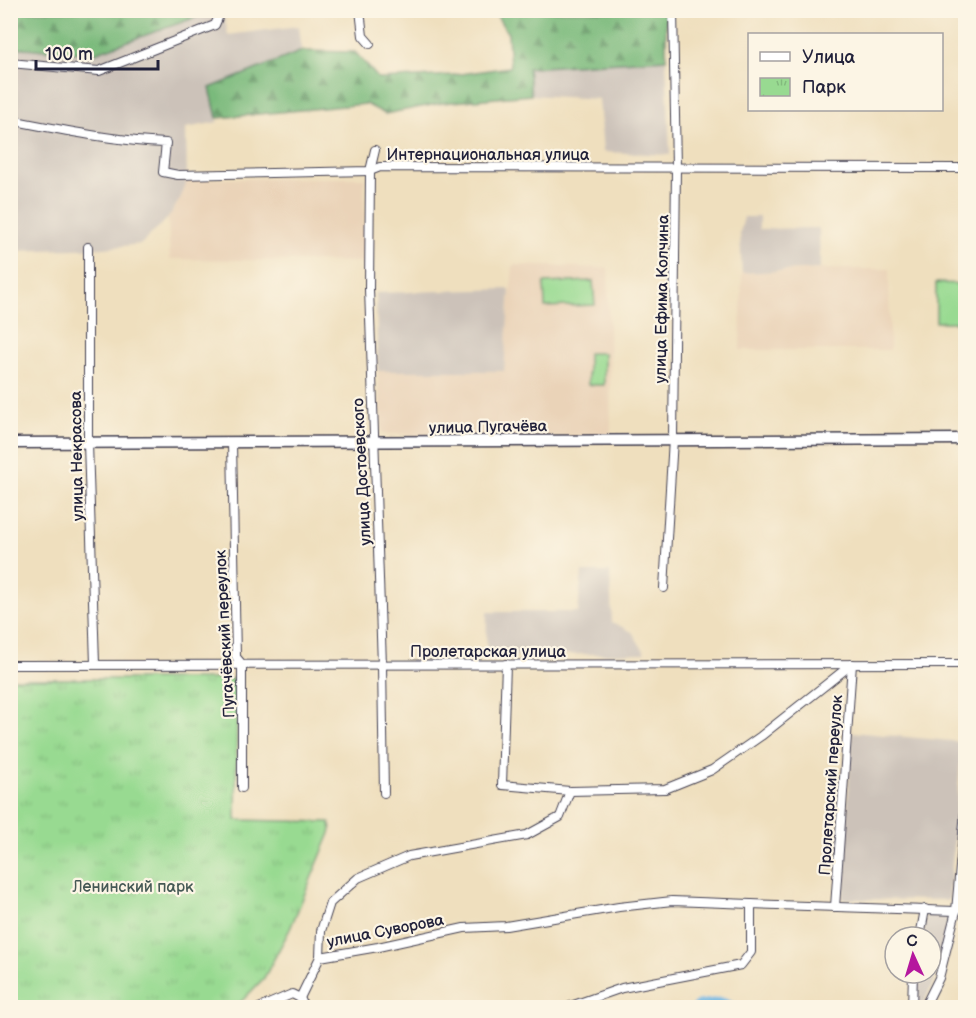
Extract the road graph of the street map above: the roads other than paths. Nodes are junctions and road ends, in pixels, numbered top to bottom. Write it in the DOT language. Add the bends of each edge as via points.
graph roads {
  1 [pos="217,10"];
  2 [pos="360,10"];
  3 [pos="673,10"];
  4 [pos="370,44"];
  5 [pos="10,63"];
  6 [pos="10,120"];
  7 [pos="375,150"];
  8 [pos="676,168"];
  9 [pos="966,168"];
  10 [pos="370,171"];
  11 [pos="88,247"];
  12 [pos="673,439"];
  13 [pos="966,439"];
  14 [pos="88,442"];
  15 [pos="232,442"];
  16 [pos="375,442"];
  17 [pos="10,443"];
  18 [pos="664,588"];
  19 [pos="10,664"];
  20 [pos="95,664"];
  21 [pos="242,664"];
  22 [pos="506,664"];
  23 [pos="852,664"];
  24 [pos="966,664"];
  25 [pos="382,665"];
  26 [pos="242,788"];
  27 [pos="570,791"];
  28 [pos="384,793"];
  29 [pos="966,800"];
  30 [pos="965,824"];
  31 [pos="751,904"];
  32 [pos="836,907"];
  33 [pos="925,909"];
  34 [pos="956,911"];
  35 [pos="922,925"];
  36 [pos="320,957"];
  37 [pos="913,985"];
  38 [pos="300,998"];
  39 [pos="259,1008"];
  40 [pos="305,1008"];
  41 [pos="566,1008"];
  42 [pos="912,1008"];
  43 [pos="924,1008"];
  1 -- 5 [label="street" via="215,25 99,71"];
  2 -- 4 [label="street" via="363,36"];
  3 -- 8 [label="street, улица Ефима Колчина"];
  6 -- 10 [label="street, Интернациональная улица" via="142,142 166,142 163,172 178,175"];
  7 -- 10 [label="street, улица Достоевского"];
  8 -- 9 [label="street, Интернациональная улица"];
  8 -- 10 [label="street, Интернациональная улица" via="380,167"];
  8 -- 12 [label="street, улица Ефима Колчина"];
  10 -- 16 [label="street, улица Достоевского"];
  11 -- 14 [label="street, улица Некрасова"];
  12 -- 13 [label="street, улица Пугачёва"];
  12 -- 16 [label="street, улица Пугачёва"];
  12 -- 18 [label="street, улица Ефима Колчина"];
  14 -- 15 [label="street, улица Пугачёва"];
  14 -- 17 [label="street, улица Пугачёва"];
  14 -- 20 [label="street, улица Некрасова"];
  15 -- 16 [label="street, улица Пугачёва"];
  15 -- 21 [label="street, Пугачёвский переулок" via="236,657"];
  16 -- 25 [label="street, улица Достоевского"];
  19 -- 20 [label="street, Пролетарская улица"];
  20 -- 21 [label="street, Пролетарская улица"];
  21 -- 25 [label="street, Пролетарская улица"];
  21 -- 26 [label="street, Пугачёвский переулок"];
  22 -- 23 [label="street, Пролетарская улица"];
  22 -- 25 [label="street, Пролетарская улица"];
  22 -- 27 [label="street" via="502,785"];
  23 -- 24 [label="street, Пролетарская улица"];
  23 -- 27 [label="street" via="712,770 665,789"];
  23 -- 32 [label="street, Пролетарский переулок"];
  25 -- 28 [label="street, улица Достоевского"];
  27 -- 36 [label="street, улица Суворова" via="560,817 527,835 409,856 358,878 330,903 321,931"];
  29 -- 30 [label="street"];
  30 -- 34 [label="street"];
  31 -- 32 [label="street, улица Суворова"];
  31 -- 36 [label="street, улица Суворова" via="672,901 619,907 506,926 464,928"];
  31 -- 41 [label="street" via="751,952 741,965 622,988"];
  32 -- 33 [label="street, улица Суворова"];
  33 -- 34 [label="street, улица Суворова"];
  33 -- 35 [label="street"];
  34 -- 43 [label="street" via="939,978"];
  36 -- 38 [label="street"];
  37 -- 42 [label="street"];
  38 -- 39 [label="street" via="292,994"];
  38 -- 40 [label="street"];
}
